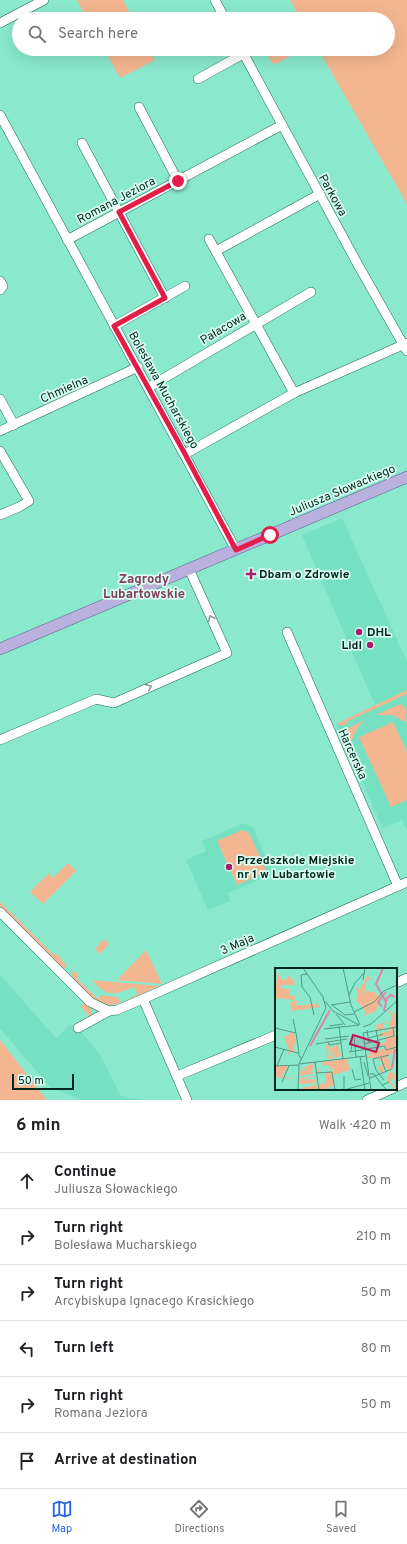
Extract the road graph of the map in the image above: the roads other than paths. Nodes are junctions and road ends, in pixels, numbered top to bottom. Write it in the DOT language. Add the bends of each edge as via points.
graph roads {
  1 [pos="44,0"];
  2 [pos="216,0"];
  3 [pos="21,12"];
  4 [pos="222,12"];
  5 [pos="12,17"];
  6 [pos="0,23"];
  7 [pos="234,56"];
  8 [pos="245,56"];
  9 [pos="198,79"];
  10 [pos="139,107"];
  11 [pos="0,116"];
  12 [pos="282,125"];
  13 [pos="82,143"];
  14 [pos="178,181"];
  15 [pos="320,194"];
  16 [pos="119,212"];
  17 [pos="209,239"];
  18 [pos="67,240"];
  19 [pos="216,251"];
  20 [pos="0,281"];
  21 [pos="185,286"];
  22 [pos="0,290"];
  23 [pos="311,292"];
  24 [pos="165,298"];
  25 [pos="256,323"];
  26 [pos="114,326"];
  27 [pos="406,347"];
  28 [pos="138,367"];
  29 [pos="149,387"];
  30 [pos="294,393"];
  31 [pos="0,399"];
  32 [pos="14,425"];
  33 [pos="0,431"];
  34 [pos="0,451"];
  35 [pos="185,454"];
  36 [pos="407,477"];
  37 [pos="0,515"];
  38 [pos="236,550"];
  39 [pos="189,569"];
  40 [pos="287,632"];
  41 [pos="0,650"];
  42 [pos="0,740"];
  43 [pos="403,884"];
  44 [pos="0,912"];
  45 [pos="407,978"];
  46 [pos="397,983"];
  47 [pos="143,999"];
  48 [pos="109,1011"];
  49 [pos="78,1028"];
  50 [pos="275,1035"];
  51 [pos="177,1076"];
  52 [pos="407,1082"];
  53 [pos="397,1087"];
  54 [pos="390,1090"];
  55 [pos="187,1100"];
  56 [pos="369,1100"];
  1 -- 3 [label="street"];
  2 -- 4 [label="street"];
  5 -- 6 [label="street"];
  7 -- 9 [label="street"];
  8 -- 12 [label="street, Parkowa"];
  10 -- 14 [label="street"];
  11 -- 18 [label="street, Bolesława Mucharskiego"];
  12 -- 14 [label="street, Romana Jeziora"];
  12 -- 15 [label="street, Parkowa"];
  13 -- 16 [label="street"];
  14 -- 16 [label="street, Romana Jeziora"];
  15 -- 19 [label="street"];
  15 -- 27 [label="street, Parkowa"];
  16 -- 18 [label="street, Romana Jeziora"];
  16 -- 24 [label="street"];
  17 -- 19 [label="street"];
  18 -- 26 [label="street, Bolesława Mucharskiego"];
  19 -- 25 [label="street"];
  20 -- 22 [label="street" via="3,286"];
  21 -- 24 [label="street"];
  23 -- 25 [label="street, Pałacowa"];
  24 -- 26 [label="street"];
  25 -- 29 [label="street, Pałacowa"];
  25 -- 30 [label="street"];
  26 -- 28 [label="street, Bolesława Mucharskiego"];
  27 -- 30 [label="street"];
  28 -- 29 [label="street, Bolesława Mucharskiego"];
  28 -- 32 [label="street, Chmielna"];
  29 -- 35 [label="street, Bolesława Mucharskiego"];
  30 -- 35 [label="street"];
  31 -- 32 [label="street"];
  32 -- 33 [label="street, Chmielna"];
  34 -- 37 [label="street" via="29,501"];
  35 -- 38 [label="street, Bolesława Mucharskiego"];
  36 -- 38 [label="main road, Juliusza Słowackiego"];
  38 -- 39 [label="main road, Juliusza Słowackiego"];
  39 -- 41 [label="main road, Juliusza Słowackiego"];
  42 -- 39 [label="street, one-way" via="96,699 114,703 227,653"];
  40 -- 43 [label="street, Harcerska"];
  43 -- 47 [label="street, 3 Maja"];
  44 -- 48 [label="street" via="90,1002"];
  45 -- 46 [label="street"];
  47 -- 48 [label="street, 3 Maja"];
  47 -- 51 [label="street"];
  48 -- 49 [label="street, 3 Maja"];
  50 -- 51 [label="street"];
  51 -- 55 [label="street"];
  52 -- 53 [label="street"];
  54 -- 56 [label="street"];
}
